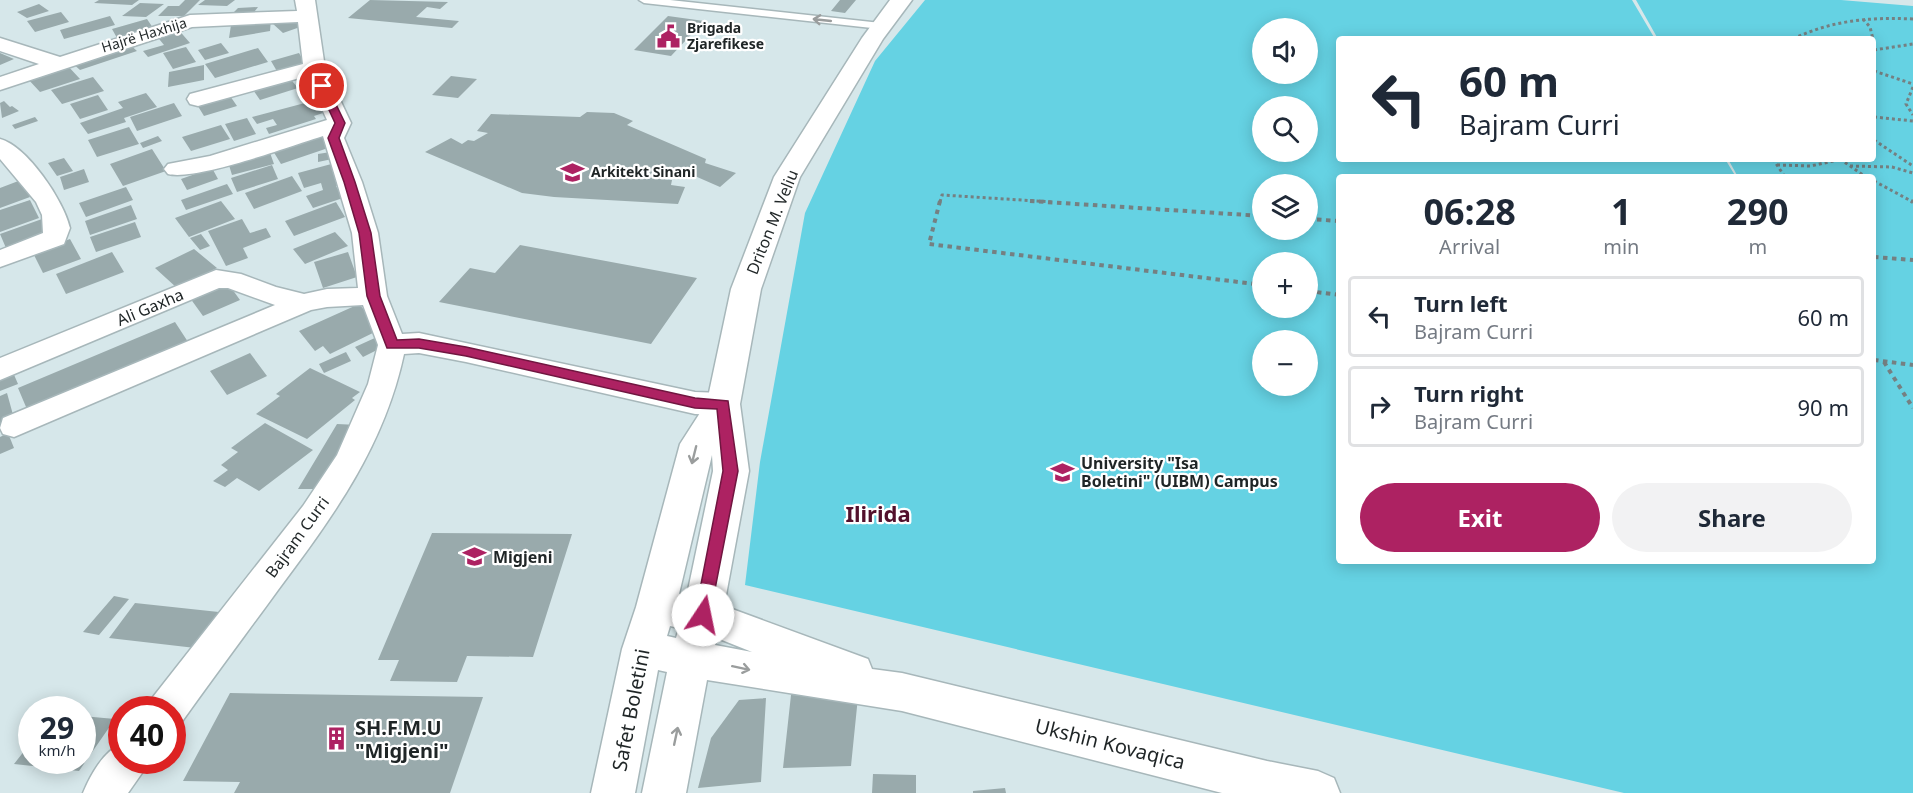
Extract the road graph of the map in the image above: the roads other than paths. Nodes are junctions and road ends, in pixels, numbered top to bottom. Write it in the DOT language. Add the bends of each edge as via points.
graph roads {
  1 [pos="644,0"];
  2 [pos="901,0"];
  3 [pos="306,8"];
  4 [pos="881,26"];
  5 [pos="0,44"];
  6 [pos="57,63"];
  7 [pos="314,68"];
  8 [pos="0,84"];
  9 [pos="198,99"];
  10 [pos="340,123"];
  11 [pos="0,146"];
  12 [pos="176,169"];
  13 [pos="0,259"];
  14 [pos="374,296"];
  15 [pos="304,303"];
  16 [pos="392,345"];
  17 [pos="0,370"];
  18 [pos="723,404"];
  19 [pos="14,426"];
  20 [pos="649,628"];
  21 [pos="697,636"];
  22 [pos="178,696"];
  23 [pos="117,774"];
  24 [pos="1264,788"];
  25 [pos="103,793"];
  26 [pos="613,793"];
  27 [pos="664,793"];
  28 [pos="1318,793"];
  4 -- 1 [label="lane, one-way"];
  2 -- 4 [label="street, Driton M. Veliu"];
  3 -- 6 [label="street, Hajrë Haxhija" via="190,21"];
  3 -- 7 [label="street"];
  4 -- 18 [label="street, Driton M. Veliu" via="788,177 746,290"];
  5 -- 6 [label="street"];
  6 -- 8 [label="street, Hajrë Haxhija"];
  7 -- 9 [label="street"];
  7 -- 10 [label="street"];
  10 -- 12 [label="street" via="214,162"];
  10 -- 14 [label="street" via="333,138 365,233"];
  11 -- 13 [label="street" via="21,165 49,204 58,227 55,238"];
  14 -- 15 [label="street, Ali Gaxha"];
  14 -- 16 [label="street"];
  15 -- 17 [label="street, Ali Gaxha" via="232,280 216,279"];
  15 -- 19 [label="street, Ali Gaxha"];
  16 -- 18 [label="street" via="419,343 695,403"];
  16 -- 22 [label="street, Bajram Curri" via="383,384 351,460 315,515"];
  18 -- 20 [label="street, Driton M. Veliu, one-way" via="697,444"];
  18 -- 21 [label="street, Driton M. Veliu" via="731,471"];
  20 -- 21 [label="street, Ukshin Kovaqica"];
  20 -- 26 [label="street, Safet Boletini"];
  21 -- 24 [label="street, Ukshin Kovaqica" via="757,671 902,692"];
  27 -- 21 [label="street, one-way"];
  23 -- 25 [label="street"];
  24 -- 28 [label="street, Ukshin Kovaqica"];
}
